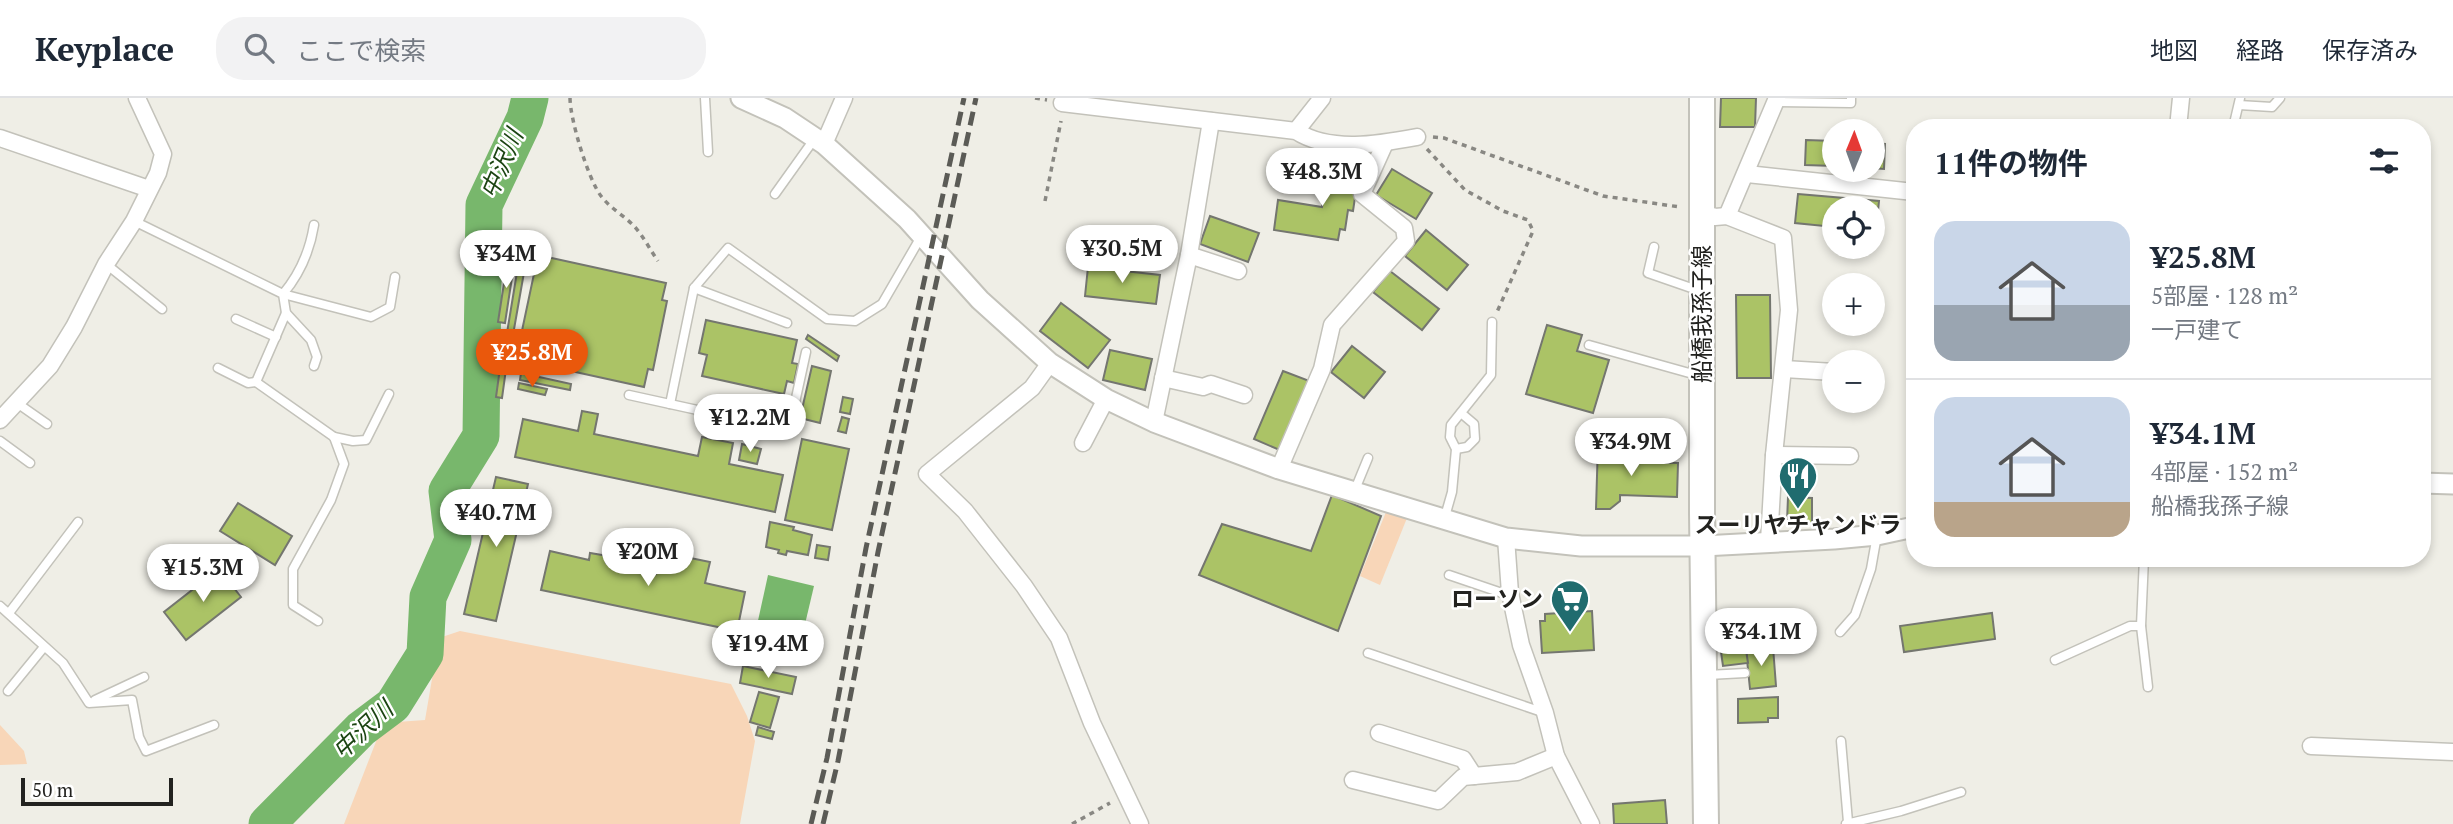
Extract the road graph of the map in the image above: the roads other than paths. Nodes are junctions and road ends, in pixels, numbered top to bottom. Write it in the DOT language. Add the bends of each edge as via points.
graph roads {
  1 [pos="137,98"];
  2 [pos="705,98"];
  3 [pos="741,98"];
  4 [pos="844,98"];
  5 [pos="1322,98"];
  6 [pos="1702,98"];
  7 [pos="1851,98"];
  8 [pos="2181,98"];
  9 [pos="2280,98"];
  10 [pos="1777,100"];
  11 [pos="2239,102"];
  12 [pos="1062,103"];
  13 [pos="2179,119"];
  14 [pos="1211,121"];
  15 [pos="1296,131"];
  16 [pos="1417,137"];
  17 [pos="0,138"];
  18 [pos="819,141"];
  19 [pos="1385,143"];
  20 [pos="708,152"];
  21 [pos="1747,174"];
  22 [pos="149,188"];
  23 [pos="1906,191"];
  24 [pos="775,194"];
  25 [pos="1702,213"];
  26 [pos="1727,216"];
  27 [pos="134,220"];
  28 [pos="314,225"];
  29 [pos="922,235"];
  30 [pos="1654,247"];
  31 [pos="1189,255"];
  32 [pos="106,264"];
  33 [pos="1238,271"];
  34 [pos="395,277"];
  35 [pos="694,288"];
  36 [pos="1703,292"];
  37 [pos="283,294"];
  38 [pos="162,309"];
  39 [pos="286,313"];
  40 [pos="236,319"];
  41 [pos="1492,322"];
  42 [pos="788,323"];
  43 [pos="276,337"];
  44 [pos="1589,345"];
  45 [pos="806,352"];
  46 [pos="1050,362"];
  47 [pos="314,366"];
  48 [pos="218,368"];
  49 [pos="1784,369"];
  50 [pos="1822,371"];
  51 [pos="1703,377"];
  52 [pos="1163,378"];
  53 [pos="256,382"];
  54 [pos="389,394"];
  55 [pos="629,395"];
  56 [pos="1244,395"];
  57 [pos="1106,400"];
  58 [pos="17,402"];
  59 [pos="670,404"];
  60 [pos="1461,414"];
  61 [pos="0,420"];
  62 [pos="1154,422"];
  63 [pos="47,424"];
  64 [pos="334,437"];
  65 [pos="0,441"];
  66 [pos="1083,443"];
  67 [pos="1456,449"];
  68 [pos="1774,455"];
  69 [pos="1850,456"];
  70 [pos="1368,458"];
  71 [pos="30,463"];
  72 [pos="1279,469"];
  73 [pos="2431,483"];
  74 [pos="2453,484"];
  75 [pos="1354,492"];
  76 [pos="1444,520"];
  77 [pos="78,522"];
  78 [pos="1906,529"];
  79 [pos="1877,535"];
  80 [pos="1506,538"];
  81 [pos="1769,541"];
  82 [pos="1703,546"];
  83 [pos="2144,567"];
  84 [pos="1449,575"];
  85 [pos="1510,593"];
  86 [pos="0,606"];
  87 [pos="9,613"];
  88 [pos="317,621"];
  89 [pos="2141,626"];
  90 [pos="1840,632"];
  91 [pos="44,647"];
  92 [pos="1368,653"];
  93 [pos="2055,660"];
  94 [pos="1745,673"];
  95 [pos="1705,675"];
  96 [pos="144,677"];
  97 [pos="2148,687"];
  98 [pos="9,691"];
  99 [pos="89,703"];
  100 [pos="1545,713"];
  101 [pos="214,725"];
  102 [pos="1379,733"];
  103 [pos="1841,741"];
  104 [pos="2311,746"];
  105 [pos="2453,752"];
  106 [pos="1556,756"];
  107 [pos="1474,776"];
  108 [pos="1353,780"];
  109 [pos="1961,792"];
  110 [pos="1847,823"];
  111 [pos="1140,824"];
  112 [pos="1591,824"];
  113 [pos="1706,824"];
  1 -- 22 [label="street" via="163,154"];
  2 -- 20 [label="lane"];
  3 -- 18 [label="street" via="785,118"];
  4 -- 18 [label="street"];
  5 -- 15 [label="street"];
  6 -- 25 [label="main road, 船橋我孫子線"];
  7 -- 10 [label="lane" via="1851,103"];
  8 -- 13 [label="street"];
  9 -- 11 [label="lane" via="2272,107"];
  10 -- 21 [label="street"];
  12 -- 14 [label="street"];
  14 -- 15 [label="street"];
  14 -- 31 [label="street"];
  15 -- 19 [label="street" via="1343,145"];
  16 -- 19 [label="street"];
  17 -- 22 [label="street"];
  18 -- 24 [label="lane"];
  18 -- 29 [label="street"];
  19 -- 72 [label="street" via="1362,194 1404,228 1406,241 1332,325 1322,369"];
  21 -- 23 [label="street"];
  21 -- 26 [label="street"];
  22 -- 27 [label="street"];
  25 -- 26 [label="street"];
  25 -- 36 [label="main road, 船橋我孫子線"];
  26 -- 49 [label="street" via="1783,238 1789,310"];
  27 -- 32 [label="street"];
  27 -- 37 [label="lane"];
  28 -- 37 [label="lane" via="311,244"];
  29 -- 35 [label="lane" via="882,303 855,321 827,319 728,247"];
  29 -- 46 [label="street" via="980,300"];
  30 -- 36 [label="lane" via="1648,273"];
  31 -- 33 [label="street"];
  31 -- 52 [label="street"];
  32 -- 38 [label="lane"];
  32 -- 58 [label="street" via="50,366"];
  34 -- 37 [label="lane" via="390,307 371,317"];
  35 -- 42 [label="lane"];
  35 -- 59 [label="lane"];
  36 -- 51 [label="main road, 船橋我孫子線"];
  37 -- 39 [label="lane"];
  39 -- 43 [label="lane"];
  39 -- 47 [label="lane" via="311,340 317,357"];
  40 -- 43 [label="lane"];
  41 -- 60 [label="lane" via="1491,375"];
  43 -- 53 [label="lane"];
  44 -- 51 [label="lane"];
  45 -- 59 [label="lane" via="789,430"];
  46 -- 57 [label="street"];
  46 -- 111 [label="street" via="1032,388 927,474 965,511 1059,638"];
  48 -- 53 [label="lane" via="248,383"];
  49 -- 50 [label="street"];
  49 -- 68 [label="street"];
  51 -- 82 [label="main road, 船橋我孫子線"];
  52 -- 56 [label="street" via="1203,387 1211,384"];
  52 -- 62 [label="street"];
  53 -- 64 [label="lane"];
  54 -- 64 [label="lane" via="366,440"];
  55 -- 59 [label="lane"];
  57 -- 62 [label="street"];
  57 -- 66 [label="street"];
  58 -- 61 [label="street"];
  58 -- 63 [label="lane"];
  60 -- 67 [label="lane" via="1451,425"];
  60 -- 67 [label="lane" via="1474,424 1475,439"];
  62 -- 72 [label="street"];
  64 -- 88 [label="lane" via="344,464 331,500 293,569 293,605"];
  65 -- 71 [label="lane"];
  67 -- 76 [label="lane"];
  68 -- 69 [label="street"];
  68 -- 81 [label="street"];
  70 -- 75 [label="lane"];
  72 -- 75 [label="street"];
  73 -- 74 [label="street"];
  75 -- 76 [label="street"];
  76 -- 80 [label="street"];
  77 -- 87 [label="lane"];
  78 -- 79 [label="street"];
  79 -- 81 [label="street"];
  79 -- 90 [label="lane" via="1855,615"];
  80 -- 82 [label="street" via="1581,546"];
  80 -- 85 [label="street"];
  81 -- 82 [label="street"];
  82 -- 95 [label="main road, 船橋我孫子線"];
  83 -- 89 [label="lane"];
  84 -- 85 [label="lane"];
  85 -- 100 [label="street" via="1521,645"];
  86 -- 87 [label="lane"];
  87 -- 91 [label="lane"];
  89 -- 93 [label="lane" via="2130,625"];
  89 -- 97 [label="lane"];
  91 -- 98 [label="lane"];
  91 -- 99 [label="lane" via="63,663"];
  92 -- 100 [label="lane"];
  94 -- 95 [label="lane"];
  95 -- 113 [label="main road, 船橋我孫子線"];
  96 -- 99 [label="lane"];
  99 -- 101 [label="lane" via="132,700 146,751"];
  100 -- 106 [label="street"];
  102 -- 107 [label="street" via="1463,759"];
  103 -- 110 [label="lane"];
  104 -- 105 [label="street"];
  106 -- 107 [label="street" via="1517,772"];
  106 -- 112 [label="street"];
  107 -- 108 [label="street" via="1463,777 1438,801"];
  109 -- 110 [label="lane"];
}
